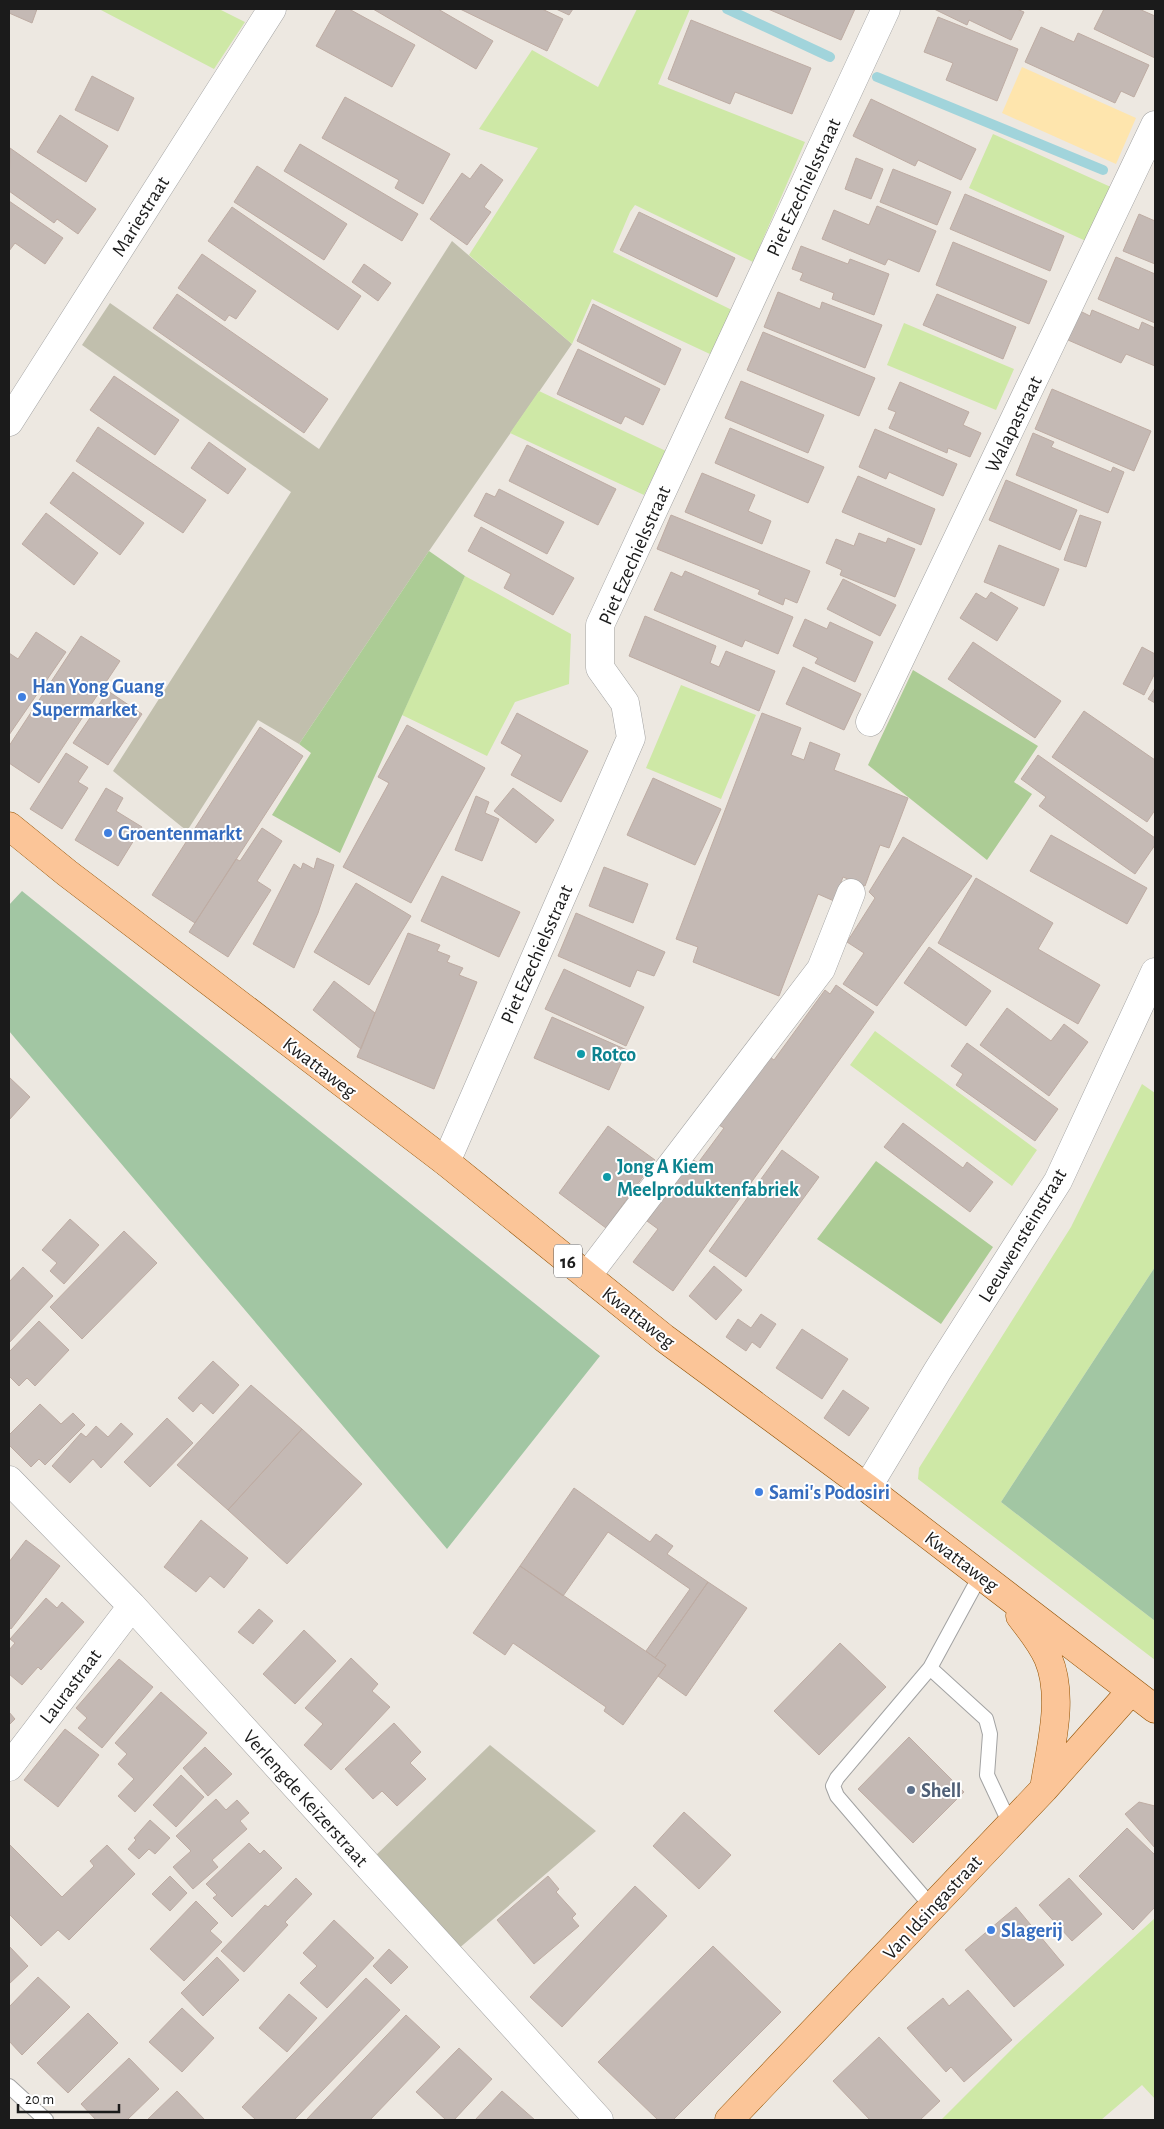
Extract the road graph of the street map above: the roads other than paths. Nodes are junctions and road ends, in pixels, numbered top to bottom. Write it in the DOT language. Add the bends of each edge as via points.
graph roads {
  1 [pos="272,9"];
  2 [pos="886,9"];
  3 [pos="1152,142"];
  4 [pos="9,422"];
  5 [pos="870,722"];
  6 [pos="9,826"];
  7 [pos="852,893"];
  8 [pos="1155,972"];
  9 [pos="446,1162"];
  10 [pos="587,1276"];
  11 [pos="9,1480"];
  12 [pos="867,1488"];
  13 [pos="990,1582"];
  14 [pos="132,1606"];
  15 [pos="930,1668"];
  16 [pos="1131,1690"];
  17 [pos="1155,1709"];
  18 [pos="9,1767"];
  19 [pos="1044,1789"];
  20 [pos="1010,1824"];
  21 [pos="932,1907"];
  22 [pos="9,2086"];
  23 [pos="46,2120"];
  24 [pos="600,2120"];
  25 [pos="729,2120"];
  1 -- 4 [label="street, Mariestraat"];
  2 -- 9 [label="street, Piet Ezechielsstraat" via="600,625 600,668 624,703 631,738"];
  3 -- 5 [label="street, Walapastraat"];
  6 -- 9 [label="main road, Kwattaweg / 16"];
  7 -- 10 [label="street" via="821,969"];
  8 -- 12 [label="street, Leeuwensteinstraat" via="1058,1181"];
  9 -- 10 [label="main road, Kwattaweg / 16"];
  10 -- 12 [label="main road, Kwattaweg / 16" via="664,1338"];
  11 -- 14 [label="street, Verlengde Keizerstraat"];
  12 -- 13 [label="main road, Kwattaweg / 16"];
  13 -- 15 [label="lane"];
  13 -- 16 [label="main road, Kwattaweg / 16"];
  13 -- 19 [label="main road" via="1040,1642 1054,1678 1056,1697"];
  14 -- 18 [label="street, Laurastraat"];
  14 -- 24 [label="street, Verlengde Keizerstraat"];
  15 -- 20 [label="lane" via="986,1718 990,1726 987,1775"];
  15 -- 21 [label="lane" via="833,1786 837,1796"];
  16 -- 17 [label="main road, Kwattaweg / 16"];
  16 -- 19 [label="main road, Van Idsingastraat"];
  19 -- 20 [label="main road, Van Idsingastraat"];
  20 -- 21 [label="main road, Van Idsingastraat"];
  21 -- 25 [label="main road, Van Idsingastraat"];
  22 -- 23 [label="lane"];
}
